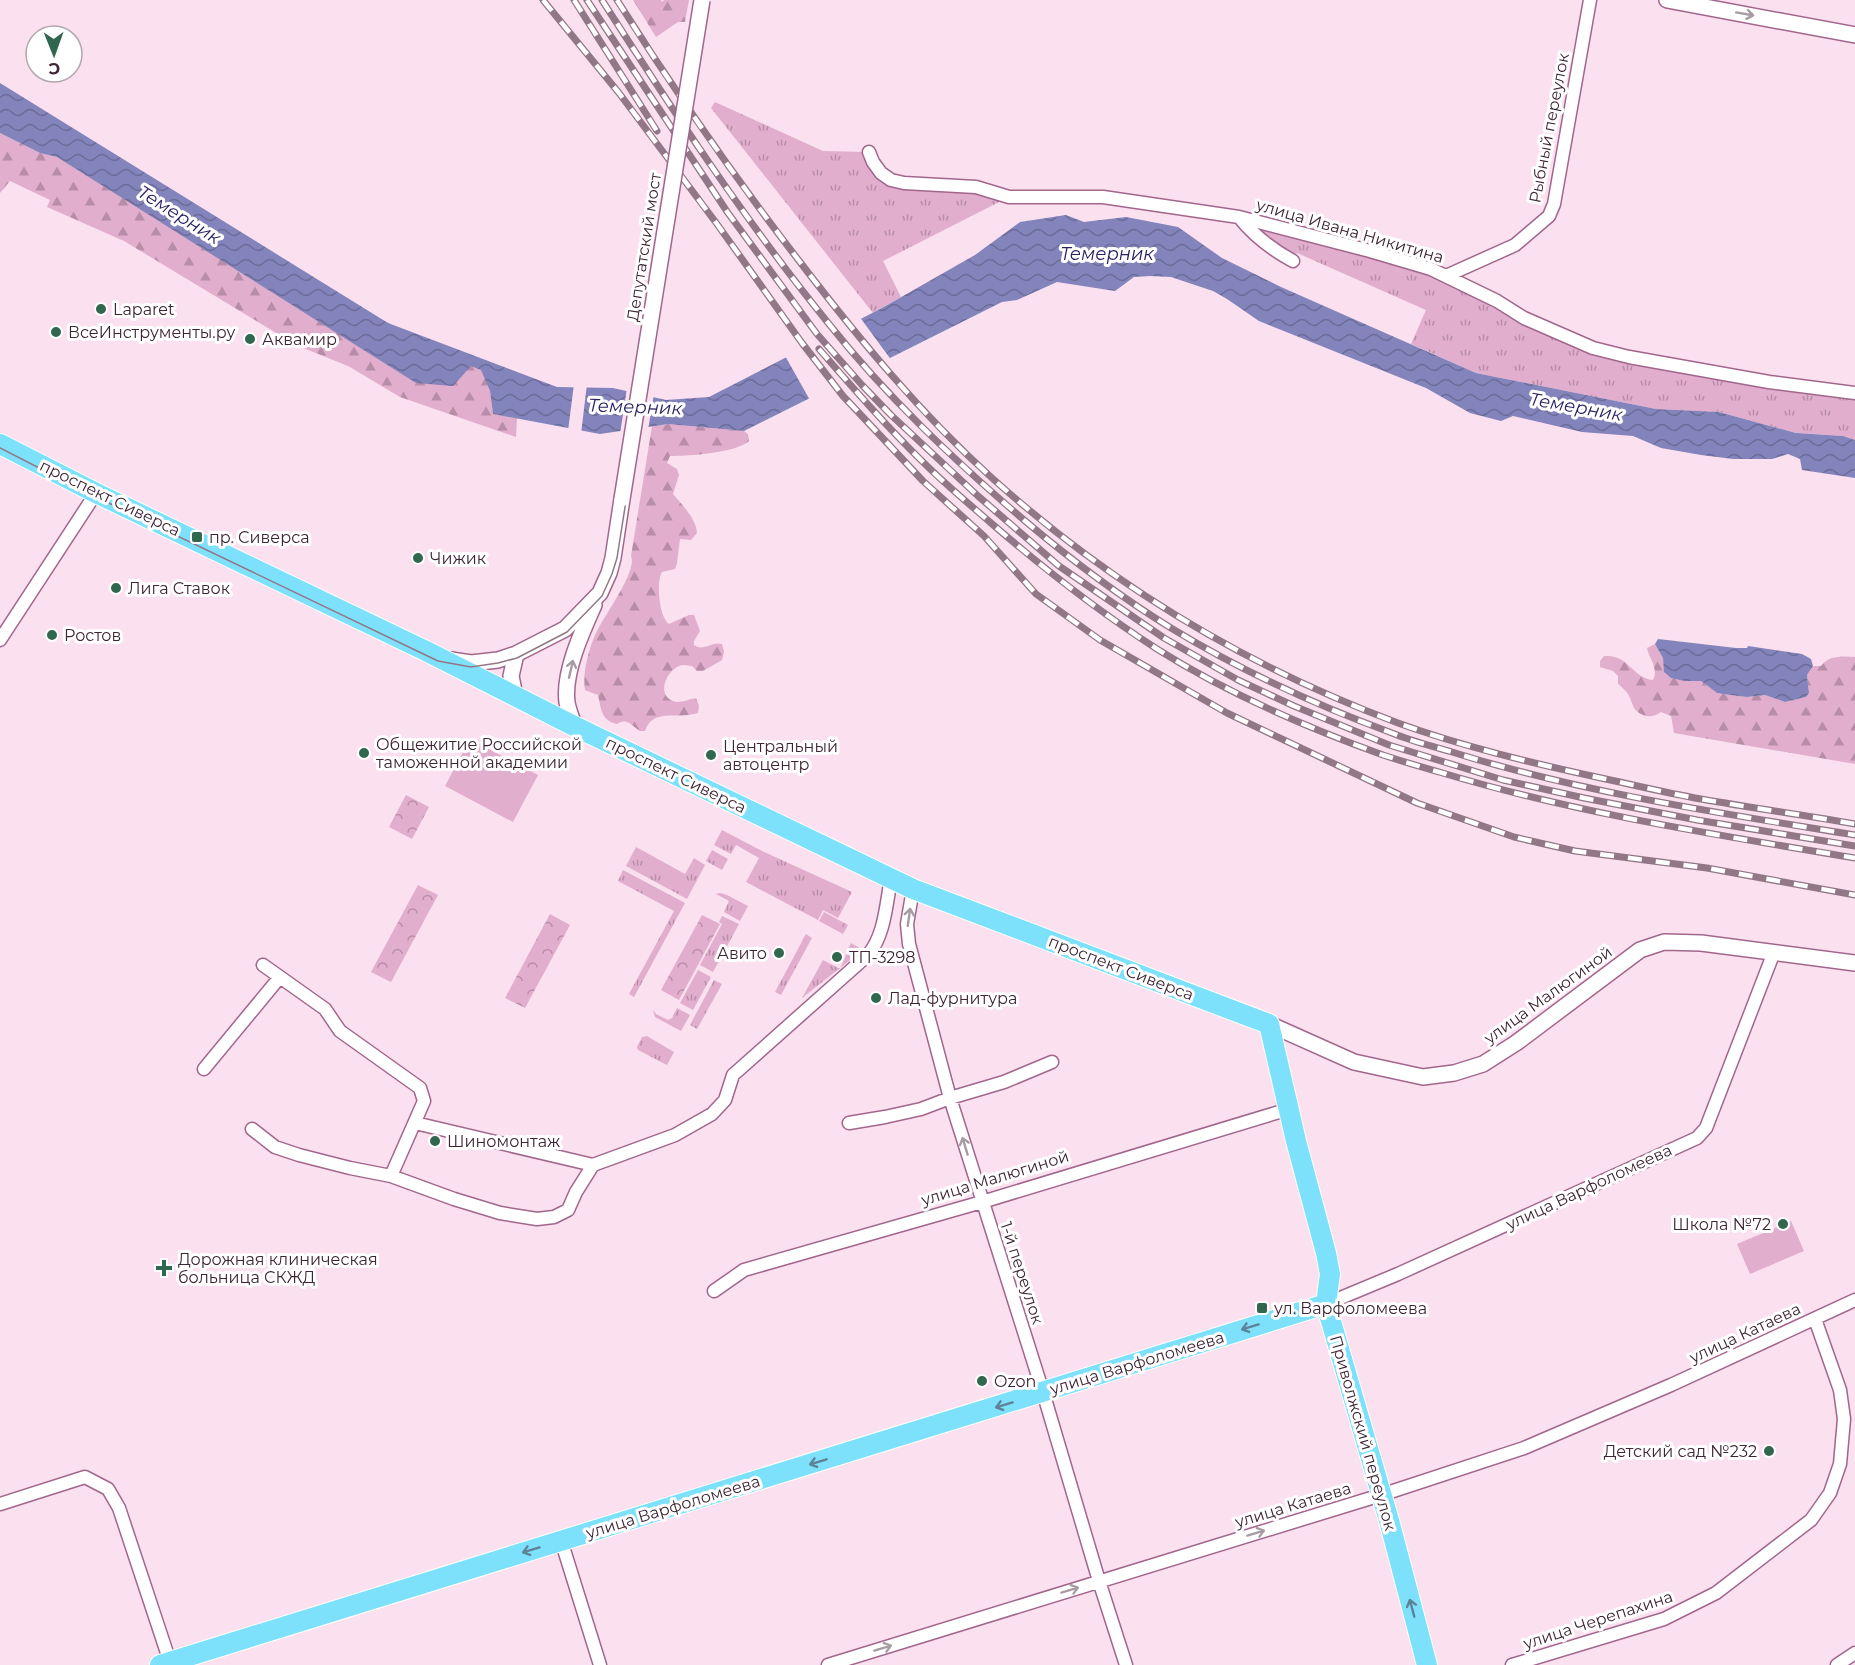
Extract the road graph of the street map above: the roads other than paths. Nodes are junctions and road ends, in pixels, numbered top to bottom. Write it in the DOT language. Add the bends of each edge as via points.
graph roads {
  1 [pos="702,0"];
  2 [pos="1590,0"];
  3 [pos="1667,0"];
  4 [pos="1855,35"];
  5 [pos="869,152"];
  6 [pos="1239,217"];
  7 [pos="1293,261"];
  8 [pos="1446,276"];
  9 [pos="1855,393"];
  10 [pos="0,444"];
  11 [pos="96,493"];
  12 [pos="600,593"];
  13 [pos="0,640"];
  14 [pos="516,654"];
  15 [pos="440,658"];
  16 [pos="515,696"];
  17 [pos="574,726"];
  18 [pos="891,879"];
  19 [pos="913,889"];
  20 [pos="1774,952"];
  21 [pos="1855,963"];
  22 [pos="263,965"];
  23 [pos="280,977"];
  24 [pos="1269,1024"];
  25 [pos="1052,1062"];
  26 [pos="204,1069"];
  27 [pos="950,1098"];
  28 [pos="1289,1108"];
  29 [pos="415,1123"];
  30 [pos="849,1123"];
  31 [pos="252,1129"];
  32 [pos="593,1165"];
  33 [pos="391,1176"];
  34 [pos="982,1202"];
  35 [pos="714,1291"];
  36 [pos="1855,1300"];
  37 [pos="1326,1304"];
  38 [pos="1815,1318"];
  39 [pos="1043,1392"];
  40 [pos="1381,1495"];
  41 [pos="0,1504"];
  42 [pos="561,1540"];
  43 [pos="1099,1581"];
  44 [pos="1855,1653"];
  45 [pos="168,1664"];
  46 [pos="600,1665"];
  47 [pos="828,1665"];
  48 [pos="1126,1665"];
  49 [pos="1427,1665"];
  50 [pos="1512,1665"];
  51 [pos="1837,1665"];
  1 -- 12 [label="street, Депутатский мост, bridge" via="613,558"];
  2 -- 8 [label="street, Рыбный переулок" via="1549,216 1515,245"];
  3 -- 4 [label="street, one-way"];
  5 -- 6 [label="street, улица Ивана Никитина" via="880,173 904,183 976,187 1009,197 1102,197"];
  6 -- 7 [label="street" via="1272,250"];
  6 -- 8 [label="street, улица Ивана Никитина" via="1370,251"];
  8 -- 9 [label="street, улица Ивана Никитина" via="1524,318 1593,348 1769,382"];
  10 -- 11 [label="main road, проспект Сиверса"];
  11 -- 13 [label="street"];
  11 -- 15 [label="main road, проспект Сиверса"];
  12 -- 14 [label="street" via="565,629"];
  17 -- 12 [label="street, Депутатский мост, one-way" via="567,703 568,680 584,627"];
  14 -- 15 [label="street" via="471,663"];
  14 -- 16 [label="street" via="511,676"];
  15 -- 16 [label="main road, проспект Сиверса"];
  16 -- 17 [label="main road, проспект Сиверса"];
  17 -- 18 [label="main road, проспект Сиверса"];
  18 -- 19 [label="main road, проспект Сиверса"];
  18 -- 32 [label="street" via="874,947 733,1075 723,1104 675,1135"];
  19 -- 24 [label="main road, проспект Сиверса"];
  27 -- 19 [label="street, 1-й переулок, one-way" via="909,944 907,924"];
  20 -- 21 [label="street"];
  20 -- 24 [label="street, улица Малюгиной" via="1664,942 1640,950 1516,1043 1483,1064 1454,1073 1423,1077 1354,1062"];
  20 -- 37 [label="street, улица Варфоломеева" via="1706,1128 1697,1138"];
  22 -- 23 [label="street"];
  23 -- 26 [label="street"];
  23 -- 29 [label="street" via="325,1009 340,1031 420,1088 424,1101"];
  24 -- 28 [label="main road, Приволжский переулок"];
  25 -- 27 [label="street"];
  27 -- 30 [label="street" via="885,1118"];
  34 -- 27 [label="street, 1-й переулок, one-way"];
  28 -- 34 [label="street, улица Малюгиной"];
  28 -- 37 [label="main road, Приволжский переулок" via="1330,1274"];
  29 -- 32 [label="street"];
  29 -- 33 [label="street"];
  31 -- 33 [label="street" via="275,1147"];
  32 -- 33 [label="street" via="568,1210 537,1219 491,1211"];
  34 -- 35 [label="street, улица Малюгиной" via="744,1270"];
  34 -- 39 [label="street, 1-й переулок"];
  36 -- 38 [label="street, улица Катаева"];
  37 -- 39 [label="main road, улица Варфоломеева, one-way"];
  37 -- 40 [label="main road, Приволжский переулок"];
  38 -- 40 [label="street, улица Катаева" via="1524,1448"];
  38 -- 50 [label="street, улица Черепахина" via="1840,1390 1844,1419 1840,1464 1830,1493 1811,1520 1716,1593 1664,1619"];
  39 -- 42 [label="main road, улица Варфоломеева, one-way"];
  39 -- 43 [label="street, 1-й переулок"];
  43 -- 40 [label="street, улица Катаева, one-way"];
  49 -- 40 [label="main road, Приволжский переулок, one-way"];
  41 -- 45 [label="street" via="85,1477 108,1489 119,1508"];
  42 -- 45 [label="main road, улица Варфоломеева, one-way"];
  42 -- 46 [label="street"];
  47 -- 43 [label="street, улица Катаева, one-way"];
  43 -- 48 [label="street, 1-й переулок"];
  44 -- 51 [label="street"];
}
